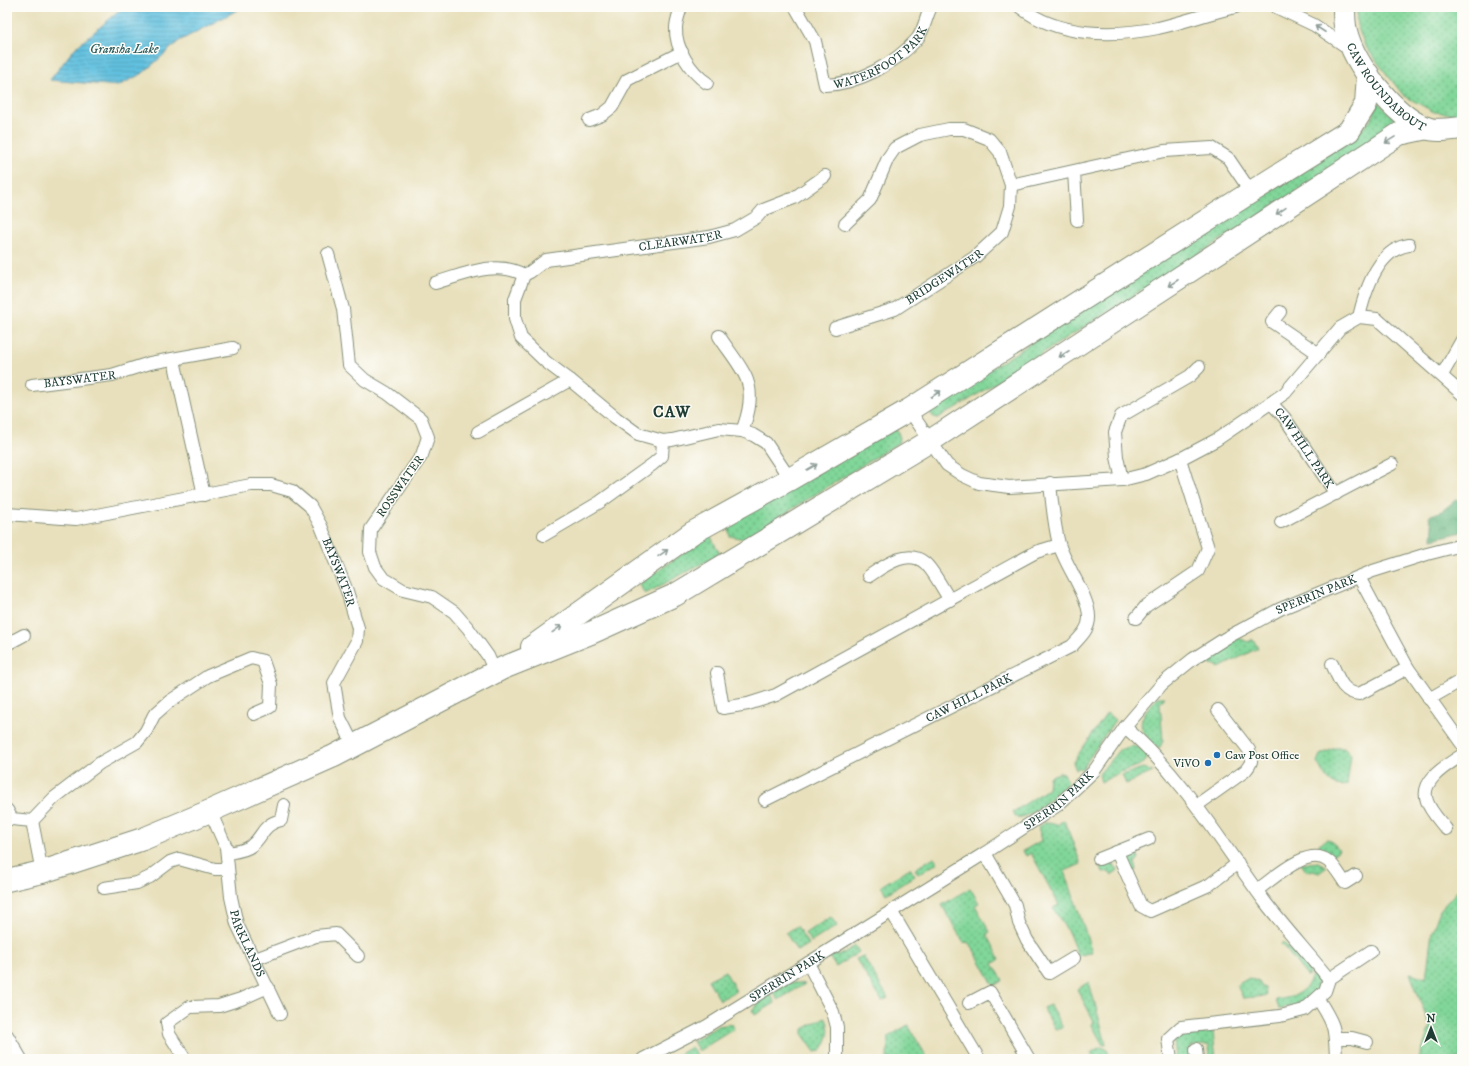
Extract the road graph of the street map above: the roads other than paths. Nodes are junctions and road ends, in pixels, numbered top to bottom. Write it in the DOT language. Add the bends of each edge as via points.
graph roads {
  1 [pos="681,7"];
  2 [pos="931,7"];
  3 [pos="1020,7"];
  4 [pos="1236,7"];
  5 [pos="1276,7"];
  6 [pos="1344,7"];
  7 [pos="796,8"];
  8 [pos="1353,50"];
  9 [pos="682,52"];
  10 [pos="1368,74"];
  11 [pos="707,83"];
  12 [pos="589,120"];
  13 [pos="1427,128"];
  14 [pos="1462,128"];
  15 [pos="1074,172"];
  16 [pos="825,176"];
  17 [pos="1011,185"];
  18 [pos="1251,192"];
  19 [pos="1077,220"];
  20 [pos="845,224"];
  21 [pos="1409,245"];
  22 [pos="328,254"];
  23 [pos="524,275"];
  24 [pos="435,283"];
  25 [pos="1280,312"];
  26 [pos="1359,317"];
  27 [pos="835,328"];
  28 [pos="719,336"];
  29 [pos="1462,340"];
  30 [pos="233,348"];
  31 [pos="1319,354"];
  32 [pos="174,360"];
  33 [pos="1199,367"];
  34 [pos="1442,375"];
  35 [pos="570,380"];
  36 [pos="32,385"];
  37 [pos="1462,394"];
  38 [pos="1271,403"];
  39 [pos="909,410"];
  40 [pos="742,431"];
  41 [pos="478,432"];
  42 [pos="663,440"];
  43 [pos="930,441"];
  44 [pos="1180,459"];
  45 [pos="1392,464"];
  46 [pos="790,479"];
  47 [pos="1122,480"];
  48 [pos="1050,483"];
  49 [pos="204,494"];
  50 [pos="1336,494"];
  51 [pos="7,514"];
  52 [pos="1281,522"];
  53 [pos="544,535"];
  54 [pos="1059,545"];
  55 [pos="1462,545"];
  56 [pos="869,576"];
  57 [pos="1359,577"];
  58 [pos="950,600"];
  59 [pos="1136,618"];
  60 [pos="24,635"];
  61 [pos="7,644"];
  62 [pos="1332,664"];
  63 [pos="1408,668"];
  64 [pos="499,670"];
  65 [pos="718,673"];
  66 [pos="1462,680"];
  67 [pos="1429,698"];
  68 [pos="1218,710"];
  69 [pos="254,714"];
  70 [pos="1124,727"];
  71 [pos="1462,744"];
  72 [pos="354,746"];
  73 [pos="1462,755"];
  74 [pos="765,800"];
  75 [pos="284,805"];
  76 [pos="1197,805"];
  77 [pos="7,810"];
  78 [pos="210,811"];
  79 [pos="32,821"];
  80 [pos="1446,829"];
  81 [pos="1148,839"];
  82 [pos="1117,852"];
  83 [pos="226,853"];
  84 [pos="985,853"];
  85 [pos="1099,859"];
  86 [pos="1238,863"];
  87 [pos="227,869"];
  88 [pos="42,872"];
  89 [pos="1356,876"];
  90 [pos="7,880"];
  91 [pos="104,888"];
  92 [pos="1257,890"];
  93 [pos="891,911"];
  94 [pos="1371,951"];
  95 [pos="358,956"];
  96 [pos="1074,958"];
  97 [pos="255,959"];
  98 [pos="808,963"];
  99 [pos="1329,979"];
  100 [pos="268,987"];
  101 [pos="1318,999"];
  102 [pos="969,1003"];
  103 [pos="280,1014"];
  104 [pos="7,1035"];
  105 [pos="1336,1038"];
  106 [pos="1366,1042"];
  107 [pos="648,1058"];
  108 [pos="834,1058"];
  109 [pos="22,1059"];
  110 [pos="184,1059"];
  111 [pos="980,1059"];
  112 [pos="1029,1059"];
  113 [pos="1171,1059"];
  114 [pos="1336,1059"];
  1 -- 9 [label="street" via="676,27 677,40"];
  2 -- 7 [label="street, WATERFOOT PARK" via="918,38 893,60 863,77 838,85 825,85 815,41"];
  3 -- 4 [label="street" via="1032,16 1069,30 1111,34 1158,28"];
  8 -- 5 [label="street, one-way" via="1314,25"];
  6 -- 8 [label="highway, CAW ROUNDABOUT" via="1346,31"];
  8 -- 10 [label="highway, CAW ROUNDABOUT"];
  9 -- 11 [label="street" via="695,75"];
  9 -- 12 [label="street" via="627,80 612,106 602,115"];
  10 -- 13 [label="highway, CAW ROUNDABOUT" via="1394,107 1408,120"];
  10 -- 18 [label="highway" via="1366,104 1349,131"];
  13 -- 14 [label="highway, CAW ROUNDABOUT"];
  13 -- 43 [label="highway, one-way" via="1399,134"];
  15 -- 17 [label="street"];
  15 -- 18 [label="street" via="1164,151 1212,148 1228,158"];
  15 -- 19 [label="street"];
  16 -- 23 [label="street, CLEARWATER" via="794,198 763,210 757,217 735,230 709,237 546,260"];
  17 -- 20 [label="street, BRIDGEWATER" via="1000,152 989,139 964,129 930,131 895,148 870,200"];
  17 -- 27 [label="street, BRIDGEWATER" via="1010,206 1002,232 975,257 895,309"];
  39 -- 18 [label="highway, one-way"];
  21 -- 26 [label="street" via="1398,246 1388,254 1370,279"];
  22 -- 64 [label="street, ROSSWATER" via="343,309 349,365 365,380 421,419 428,437 422,456 371,528 370,552 375,567 383,578 403,590 432,598 454,612"];
  23 -- 24 [label="street" via="514,269 490,269"];
  23 -- 35 [label="street" via="515,299 515,319 521,338"];
  25 -- 31 [label="street" via="1272,322"];
  26 -- 31 [label="street, CAW HILL PARK" via="1340,328"];
  26 -- 34 [label="street" via="1377,319"];
  28 -- 40 [label="street" via="747,380 749,405"];
  29 -- 34 [label="street"];
  30 -- 32 [label="street, BAYSWATER"];
  31 -- 38 [label="street, CAW HILL PARK" via="1284,393"];
  32 -- 36 [label="street, BAYSWATER" via="150,363 112,375"];
  32 -- 49 [label="street"];
  33 -- 47 [label="street" via="1190,376 1121,416 1115,432"];
  34 -- 37 [label="street"];
  35 -- 41 [label="street"];
  35 -- 42 [label="street" via="638,434"];
  38 -- 44 [label="street, CAW HILL PARK" via="1216,440"];
  38 -- 50 [label="street, CAW HILL PARK" via="1284,417"];
  39 -- 43 [label="street, CAW HILL PARK"];
  46 -- 39 [label="highway, one-way"];
  40 -- 42 [label="street" via="719,429"];
  40 -- 46 [label="street" via="766,443"];
  42 -- 53 [label="street" via="662,456 653,464 600,502"];
  43 -- 48 [label="street, CAW HILL PARK" via="947,465 962,476 979,483 1009,487"];
  43 -- 64 [label="highway" via="675,595"];
  44 -- 47 [label="street, CAW HILL PARK" via="1146,474"];
  44 -- 59 [label="street" via="1208,548 1198,572 1146,606"];
  45 -- 50 [label="street, CAW HILL PARK"];
  64 -- 46 [label="highway, one-way" via="692,533"];
  47 -- 48 [label="street, CAW HILL PARK"];
  48 -- 54 [label="street, CAW HILL PARK"];
  49 -- 51 [label="street, BAYSWATER" via="76,519"];
  49 -- 72 [label="street, BAYSWATER" via="251,485 271,485 292,491 310,506 322,526 358,628 357,641 334,683 340,718"];
  50 -- 52 [label="street, CAW HILL PARK"];
  54 -- 58 [label="street" via="1036,552"];
  54 -- 74 [label="street, CAW HILL PARK" via="1086,602 1089,618 1085,631 1072,646"];
  55 -- 57 [label="street, SPERRIN PARK"];
  56 -- 58 [label="street" via="891,562 912,557 925,563"];
  57 -- 63 [label="street"];
  57 -- 70 [label="street, SPERRIN PARK" via="1280,609 1193,659 1162,684"];
  58 -- 65 [label="street" via="776,695 748,704 724,708"];
  60 -- 61 [label="street"];
  62 -- 63 [label="street" via="1344,689 1351,694 1359,694"];
  63 -- 67 [label="street"];
  64 -- 72 [label="highway"];
  66 -- 67 [label="street"];
  67 -- 71 [label="street"];
  68 -- 76 [label="street" via="1249,750 1251,764"];
  69 -- 79 [label="street" via="270,707 271,684 263,661 251,658 208,676 170,701 154,715 137,742 100,763 54,798"];
  70 -- 76 [label="street" via="1156,758"];
  70 -- 84 [label="street, SPERRIN PARK" via="1094,771 1076,789 1058,805"];
  72 -- 78 [label="highway"];
  73 -- 80 [label="street" via="1434,776 1426,794 1427,801"];
  75 -- 83 [label="street" via="282,820 267,826 251,846"];
  76 -- 86 [label="street"];
  77 -- 79 [label="street" via="12,819"];
  78 -- 83 [label="street, PARKLANDS" via="226,847"];
  78 -- 88 [label="highway" via="143,839"];
  79 -- 88 [label="street"];
  81 -- 82 [label="street"];
  82 -- 85 [label="street"];
  82 -- 86 [label="street" via="1141,906 1150,911 1209,885"];
  83 -- 87 [label="street, PARKLANDS"];
  84 -- 93 [label="street, SPERRIN PARK"];
  84 -- 96 [label="street" via="1015,905 1019,923 1027,940 1049,973"];
  86 -- 92 [label="street"];
  87 -- 91 [label="street" via="215,869 178,859 170,862 150,878 137,883"];
  87 -- 97 [label="street, PARKLANDS" via="238,924"];
  88 -- 90 [label="highway"];
  89 -- 92 [label="street" via="1345,883 1328,861 1320,857 1311,857 1300,859"];
  92 -- 99 [label="street"];
  93 -- 98 [label="street, SPERRIN PARK"];
  93 -- 111 [label="street"];
  94 -- 99 [label="street"];
  95 -- 97 [label="street" via="336,934 316,936"];
  97 -- 100 [label="street, PARKLANDS"];
  98 -- 107 [label="street, SPERRIN PARK" via="706,1026"];
  98 -- 108 [label="street" via="834,1012 837,1027"];
  99 -- 101 [label="street" via="1325,991"];
  100 -- 103 [label="street, PARKLANDS"];
  100 -- 110 [label="street" via="219,1006 190,1007 167,1023 169,1034"];
  101 -- 105 [label="street" via="1331,1018"];
  101 -- 113 [label="street" via="1304,1010 1280,1016 1181,1027 1168,1039"];
  102 -- 112 [label="street" via="990,992"];
  104 -- 109 [label="street"];
  105 -- 106 [label="street" via="1352,1038"];
  105 -- 114 [label="street"];
}
